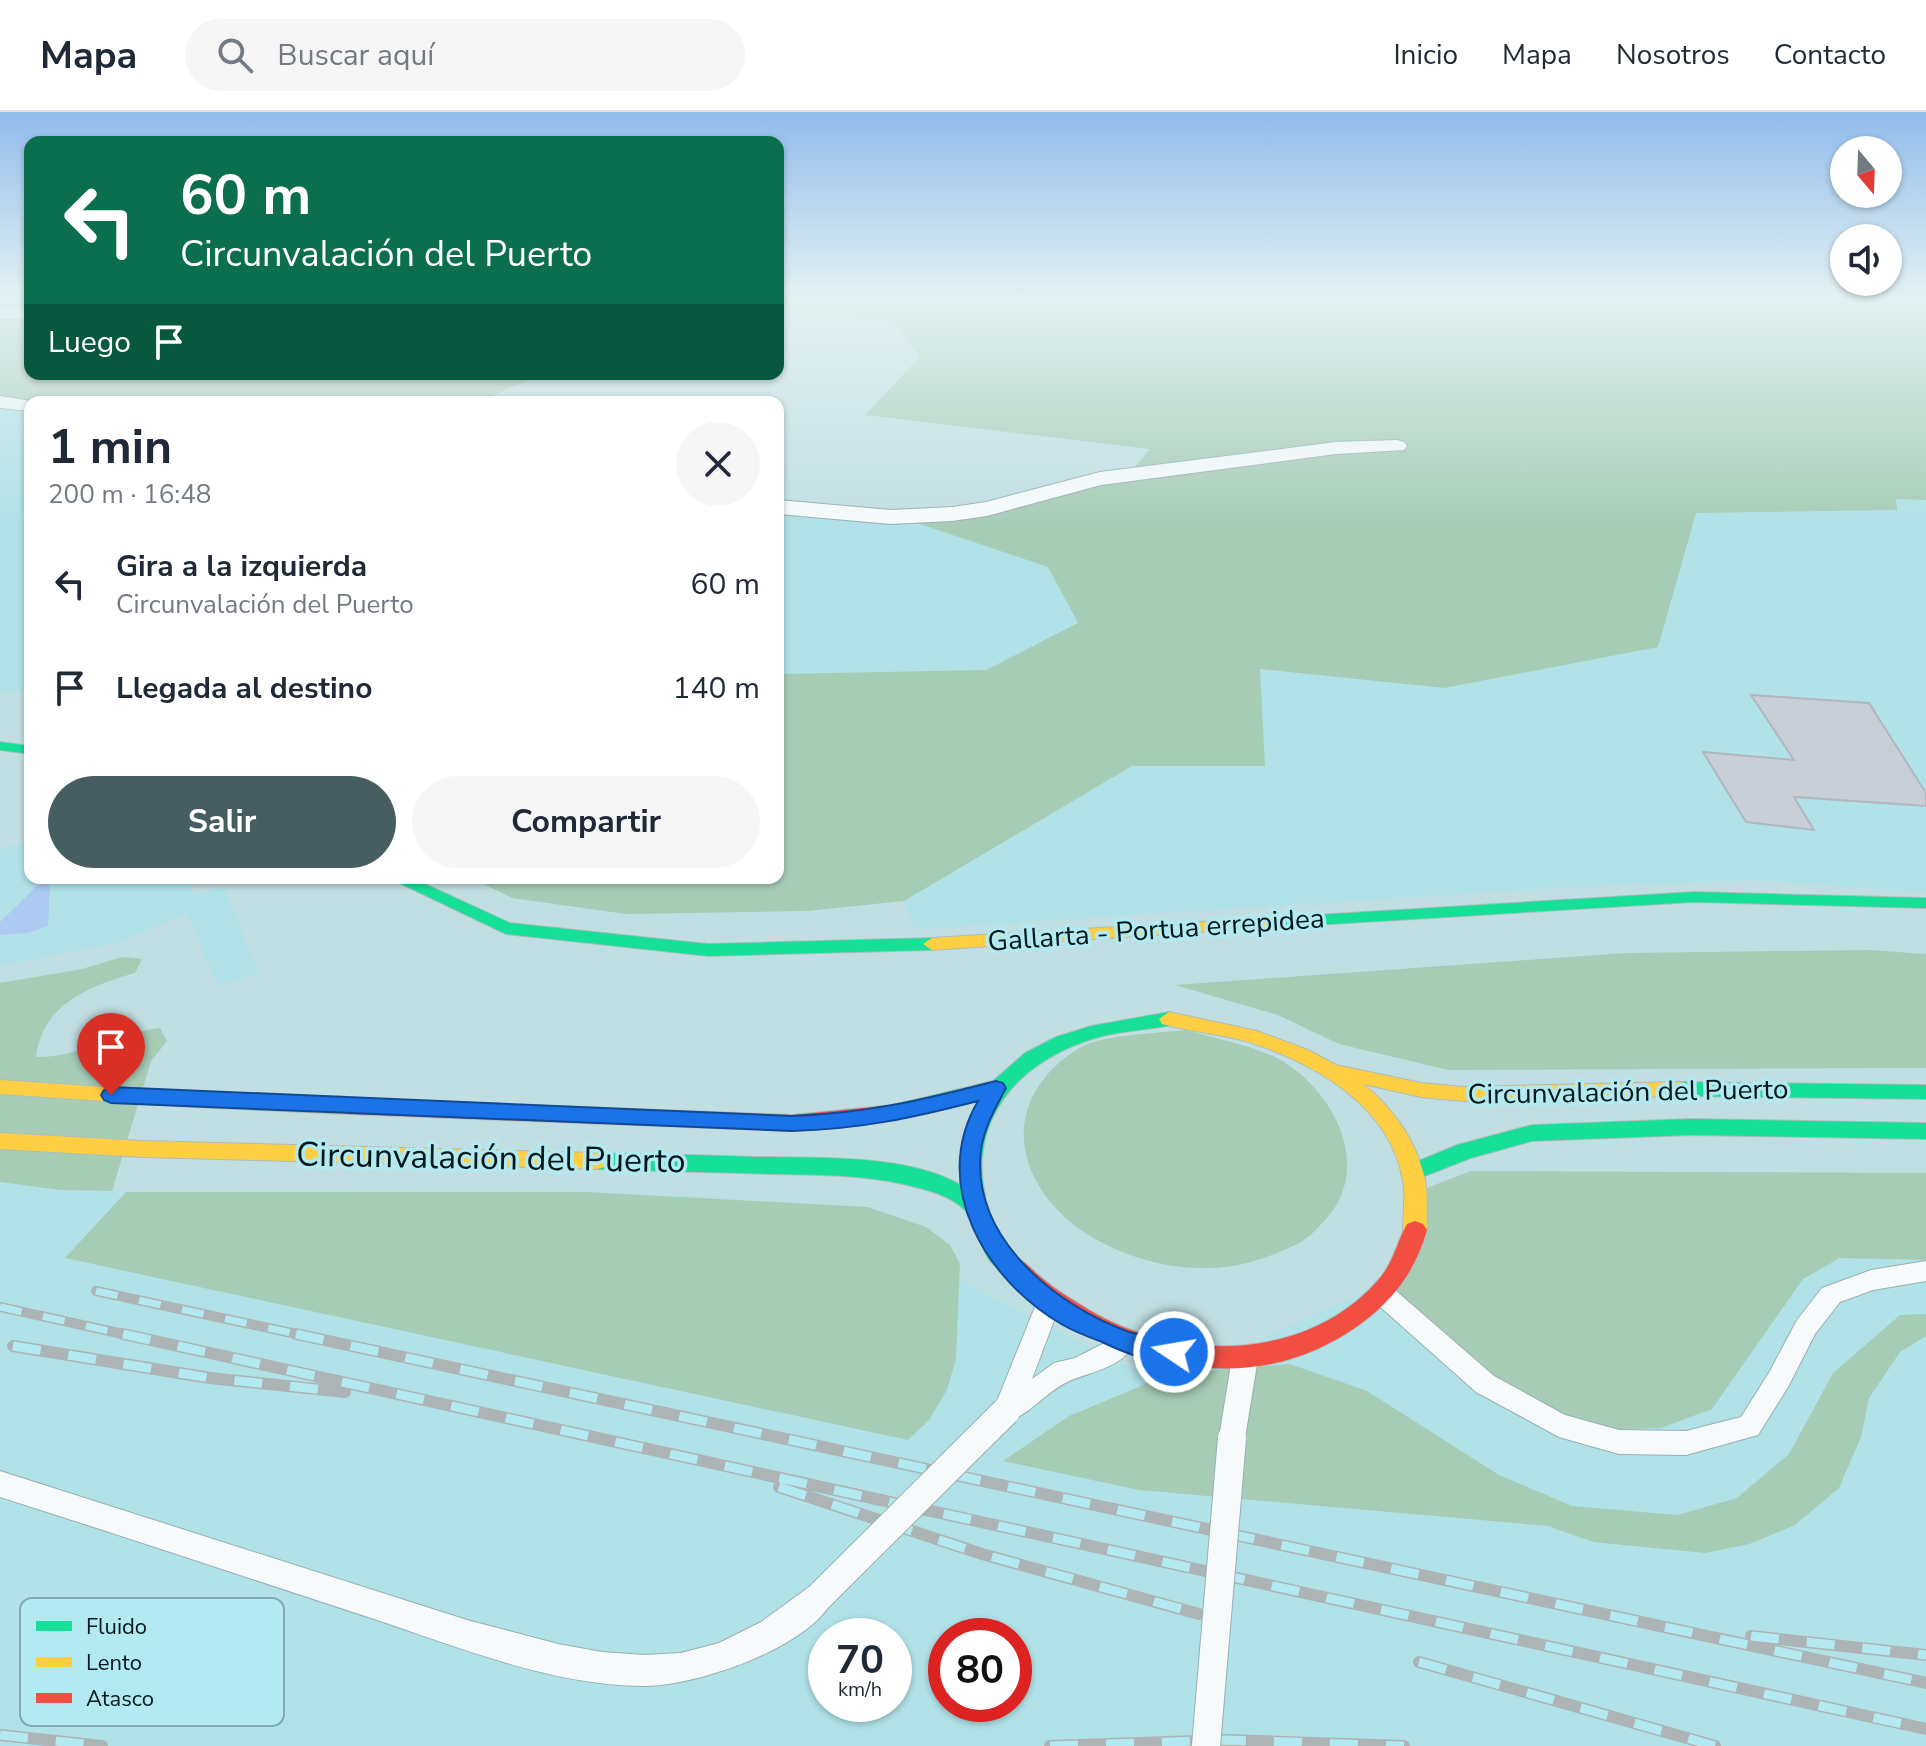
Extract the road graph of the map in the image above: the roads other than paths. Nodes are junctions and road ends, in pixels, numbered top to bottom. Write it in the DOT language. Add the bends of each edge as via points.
graph roads {
  1 [pos="0,402"];
  2 [pos="24,404"];
  3 [pos="1397,446"];
  4 [pos="784,508"];
  5 [pos="0,746"];
  6 [pos="24,749"];
  7 [pos="411,884"];
  8 [pos="1926,903"];
  9 [pos="1332,1069"];
  10 [pos="0,1087"];
  11 [pos="996,1088"];
  12 [pos="1926,1092"];
  13 [pos="1926,1131"];
  14 [pos="0,1141"];
  15 [pos="1412,1173"];
  16 [pos="975,1205"];
  17 [pos="1926,1271"];
  18 [pos="1384,1295"];
  19 [pos="1049,1302"];
  20 [pos="1127,1342"];
  21 [pos="1246,1355"];
  22 [pos="1006,1411"];
  23 [pos="0,1484"];
  24 [pos="1206,1746"];
  1 -- 2 [label="street"];
  3 -- 4 [label="street" via="1336,448 1100,479 952,514 891,517"];
  5 -- 6 [label="highway"];
  7 -- 8 [label="highway, Gallarta - Portua errepidea" via="506,928 708,950 909,945 1694,897"];
  9 -- 11 [label="highway, Circunvalación del Puerto" via="1254,1032 1212,1022 1141,1020 1088,1029 1052,1044 1021,1063"];
  9 -- 12 [label="highway, Circunvalación del Puerto" via="1463,1094 1643,1089"];
  9 -- 15 [label="highway, Circunvalación del Puerto" via="1387,1121"];
  10 -- 11 [label="highway, Circunvalación del Puerto" via="193,1100 792,1123 850,1122"];
  11 -- 16 [label="highway, Circunvalación del Puerto" via="976,1123 968,1163"];
  13 -- 15 [label="highway, Circunvalación del Puerto" via="1691,1127 1532,1133 1465,1151"];
  14 -- 16 [label="highway, Circunvalación del Puerto" via="842,1167 944,1186"];
  15 -- 18 [label="highway, Circunvalación del Puerto" via="1417,1229 1405,1267"];
  16 -- 19 [label="highway, Circunvalación del Puerto" via="1001,1256"];
  17 -- 18 [label="lane" via="1871,1280 1831,1295 1806,1327 1749,1427 1686,1443 1619,1442 1559,1425 1485,1384"];
  18 -- 21 [label="highway, Circunvalación del Puerto" via="1331,1334 1269,1354"];
  19 -- 20 [label="highway, Circunvalación del Puerto"];
  19 -- 22 [label="lane"];
  20 -- 21 [label="highway, Circunvalación del Puerto" via="1198,1357"];
  20 -- 22 [label="lane" via="1063,1371"];
  21 -- 24 [label="lane, bridge" via="1232,1438"];
  22 -- 23 [label="lane, bridge" via="819,1597 770,1634 711,1661 648,1671 552,1657 465,1633"];
}
